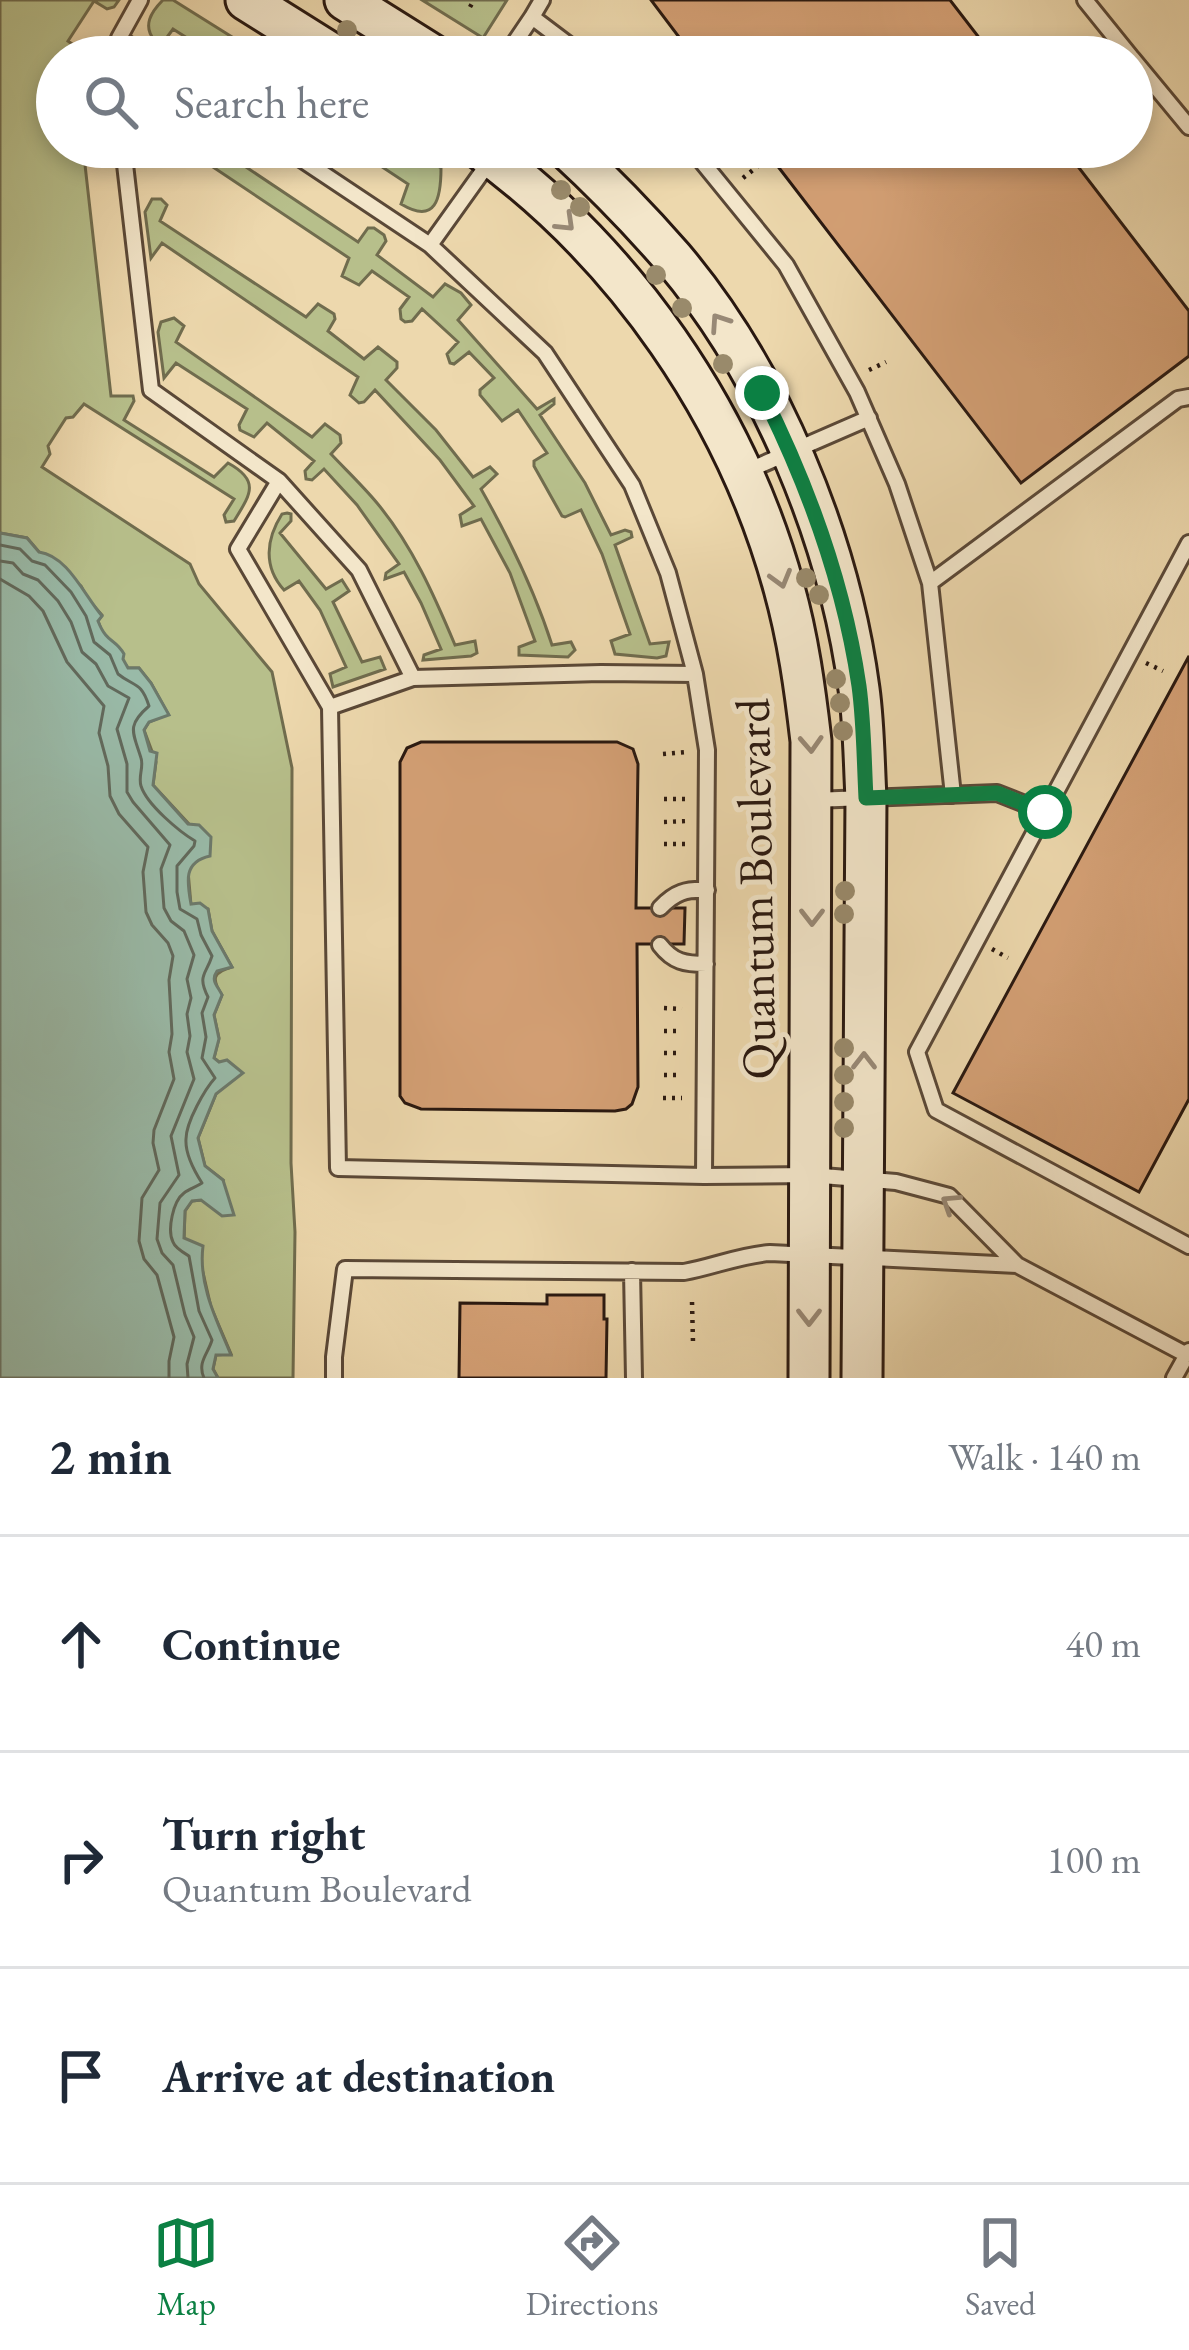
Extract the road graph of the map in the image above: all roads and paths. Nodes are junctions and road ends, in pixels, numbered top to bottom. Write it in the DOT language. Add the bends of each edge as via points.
graph roads {
  1 [pos="140,0"];
  2 [pos="246,0"];
  3 [pos="345,0"];
  4 [pos="542,0"];
  5 [pos="1085,0"];
  6 [pos="532,17"];
  7 [pos="120,36"];
  8 [pos="303,36"];
  9 [pos="402,36"];
  10 [pos="519,36"];
  11 [pos="557,36"];
  12 [pos="1115,36"];
  13 [pos="1153,83"];
  14 [pos="1189,128"];
  15 [pos="125,168"];
  16 [pos="314,168"];
  17 [pos="479,168"];
  18 [pos="508,168"];
  19 [pos="588,168"];
  20 [pos="707,168"];
  21 [pos="756,168"];
  22 [pos="742,180"];
  23 [pos="430,245"];
  24 [pos="886,362"];
  25 [pos="868,370"];
  26 [pos="1189,397"];
  27 [pos="869,418"];
  28 [pos="791,452"];
  29 [pos="742,473"];
  30 [pos="279,481"];
  31 [pos="1189,543"];
  32 [pos="930,583"];
  33 [pos="1144,662"];
  34 [pos="1163,671"];
  35 [pos="695,674"];
  36 [pos="413,678"];
  37 [pos="330,707"];
  38 [pos="687,752"];
  39 [pos="663,754"];
  40 [pos="953,795"];
  41 [pos="866,798"];
  42 [pos="664,799"];
  43 [pos="688,800"];
  44 [pos="812,800"];
  45 [pos="1045,812"];
  46 [pos="688,821"];
  47 [pos="664,822"];
  48 [pos="664,844"];
  49 [pos="688,844"];
  50 [pos="707,890"];
  51 [pos="660,908"];
  52 [pos="660,945"];
  53 [pos="991,948"];
  54 [pos="1008,958"];
  55 [pos="706,964"];
  56 [pos="664,1008"];
  57 [pos="687,1009"];
  58 [pos="664,1031"];
  59 [pos="687,1031"];
  60 [pos="664,1053"];
  61 [pos="687,1054"];
  62 [pos="664,1075"];
  63 [pos="687,1076"];
  64 [pos="663,1098"];
  65 [pos="687,1098"];
  66 [pos="810,1175"];
  67 [pos="704,1176"];
  68 [pos="863,1178"];
  69 [pos="1189,1246"];
  70 [pos="809,1255"];
  71 [pos="863,1257"];
  72 [pos="1017,1265"];
  73 [pos="632,1271"];
  74 [pos="692,1302"];
  75 [pos="693,1342"];
  76 [pos="1188,1353"];
  77 [pos="334,1378"];
  78 [pos="634,1378"];
  79 [pos="809,1378"];
  80 [pos="862,1378"];
  81 [pos="1174,1378"];
  1 -- 7 [label="lane"];
  2 -- 8 [label="street"];
  3 -- 9 [label="street"];
  4 -- 6 [label="lane"];
  5 -- 12 [label="lane"];
  6 -- 10 [label="lane"];
  6 -- 11 [label="lane"];
  13 -- 14 [label="lane"];
  15 -- 30 [label="lane" via="151,390"];
  16 -- 23 [label="lane"];
  17 -- 23 [label="lane"];
  18 -- 29 [label="street, Quantum Boulevard, one-way" via="643,308"];
  28 -- 19 [label="street, one-way" via="736,348 675,261"];
  20 -- 27 [label="lane" via="786,265"];
  21 -- 22 [label="path"];
  23 -- 35 [label="lane" via="545,352 632,485 668,573"];
  24 -- 25 [label="path"];
  26 -- 32 [label="lane"];
  27 -- 28 [label="lane"];
  27 -- 32 [label="lane"];
  28 -- 29 [label="lane"];
  28 -- 41 [label="street" via="851,638"];
  29 -- 44 [label="street, Quantum Boulevard, one-way" via="796,637"];
  30 -- 36 [label="lane" via="359,570"];
  30 -- 37 [label="lane" via="238,548"];
  31 -- 45 [label="lane"];
  32 -- 40 [label="lane"];
  33 -- 34 [label="path"];
  35 -- 36 [label="lane"];
  35 -- 50 [label="lane" via="707,750"];
  36 -- 37 [label="lane"];
  37 -- 67 [label="lane" via="338,1168"];
  38 -- 39 [label="path"];
  40 -- 41 [label="lane"];
  40 -- 45 [label="lane" via="997,793"];
  41 -- 44 [label="lane"];
  68 -- 41 [label="street, one-way"];
  42 -- 43 [label="path"];
  44 -- 66 [label="street, Quantum Boulevard, one-way"];
  45 -- 69 [label="lane" via="917,1052 936,1110"];
  46 -- 47 [label="path"];
  48 -- 49 [label="path"];
  50 -- 51 [label="lane" via="671,896"];
  50 -- 55 [label="lane"];
  52 -- 55 [label="lane" via="671,959"];
  53 -- 54 [label="path"];
  55 -- 67 [label="lane"];
  56 -- 57 [label="path"];
  58 -- 59 [label="path"];
  60 -- 61 [label="path"];
  62 -- 63 [label="path"];
  64 -- 65 [label="path"];
  66 -- 67 [label="lane"];
  66 -- 68 [label="lane"];
  66 -- 70 [label="street, Quantum Boulevard"];
  68 -- 71 [label="street"];
  72 -- 68 [label="lane, one-way" via="949,1196"];
  70 -- 71 [label="lane"];
  70 -- 73 [label="lane"];
  70 -- 79 [label="street, Quantum Boulevard, one-way"];
  71 -- 72 [label="lane"];
  71 -- 80 [label="street"];
  72 -- 76 [label="lane"];
  73 -- 77 [label="lane" via="345,1269"];
  73 -- 78 [label="lane"];
  74 -- 75 [label="path"];
  76 -- 81 [label="lane"];
}
